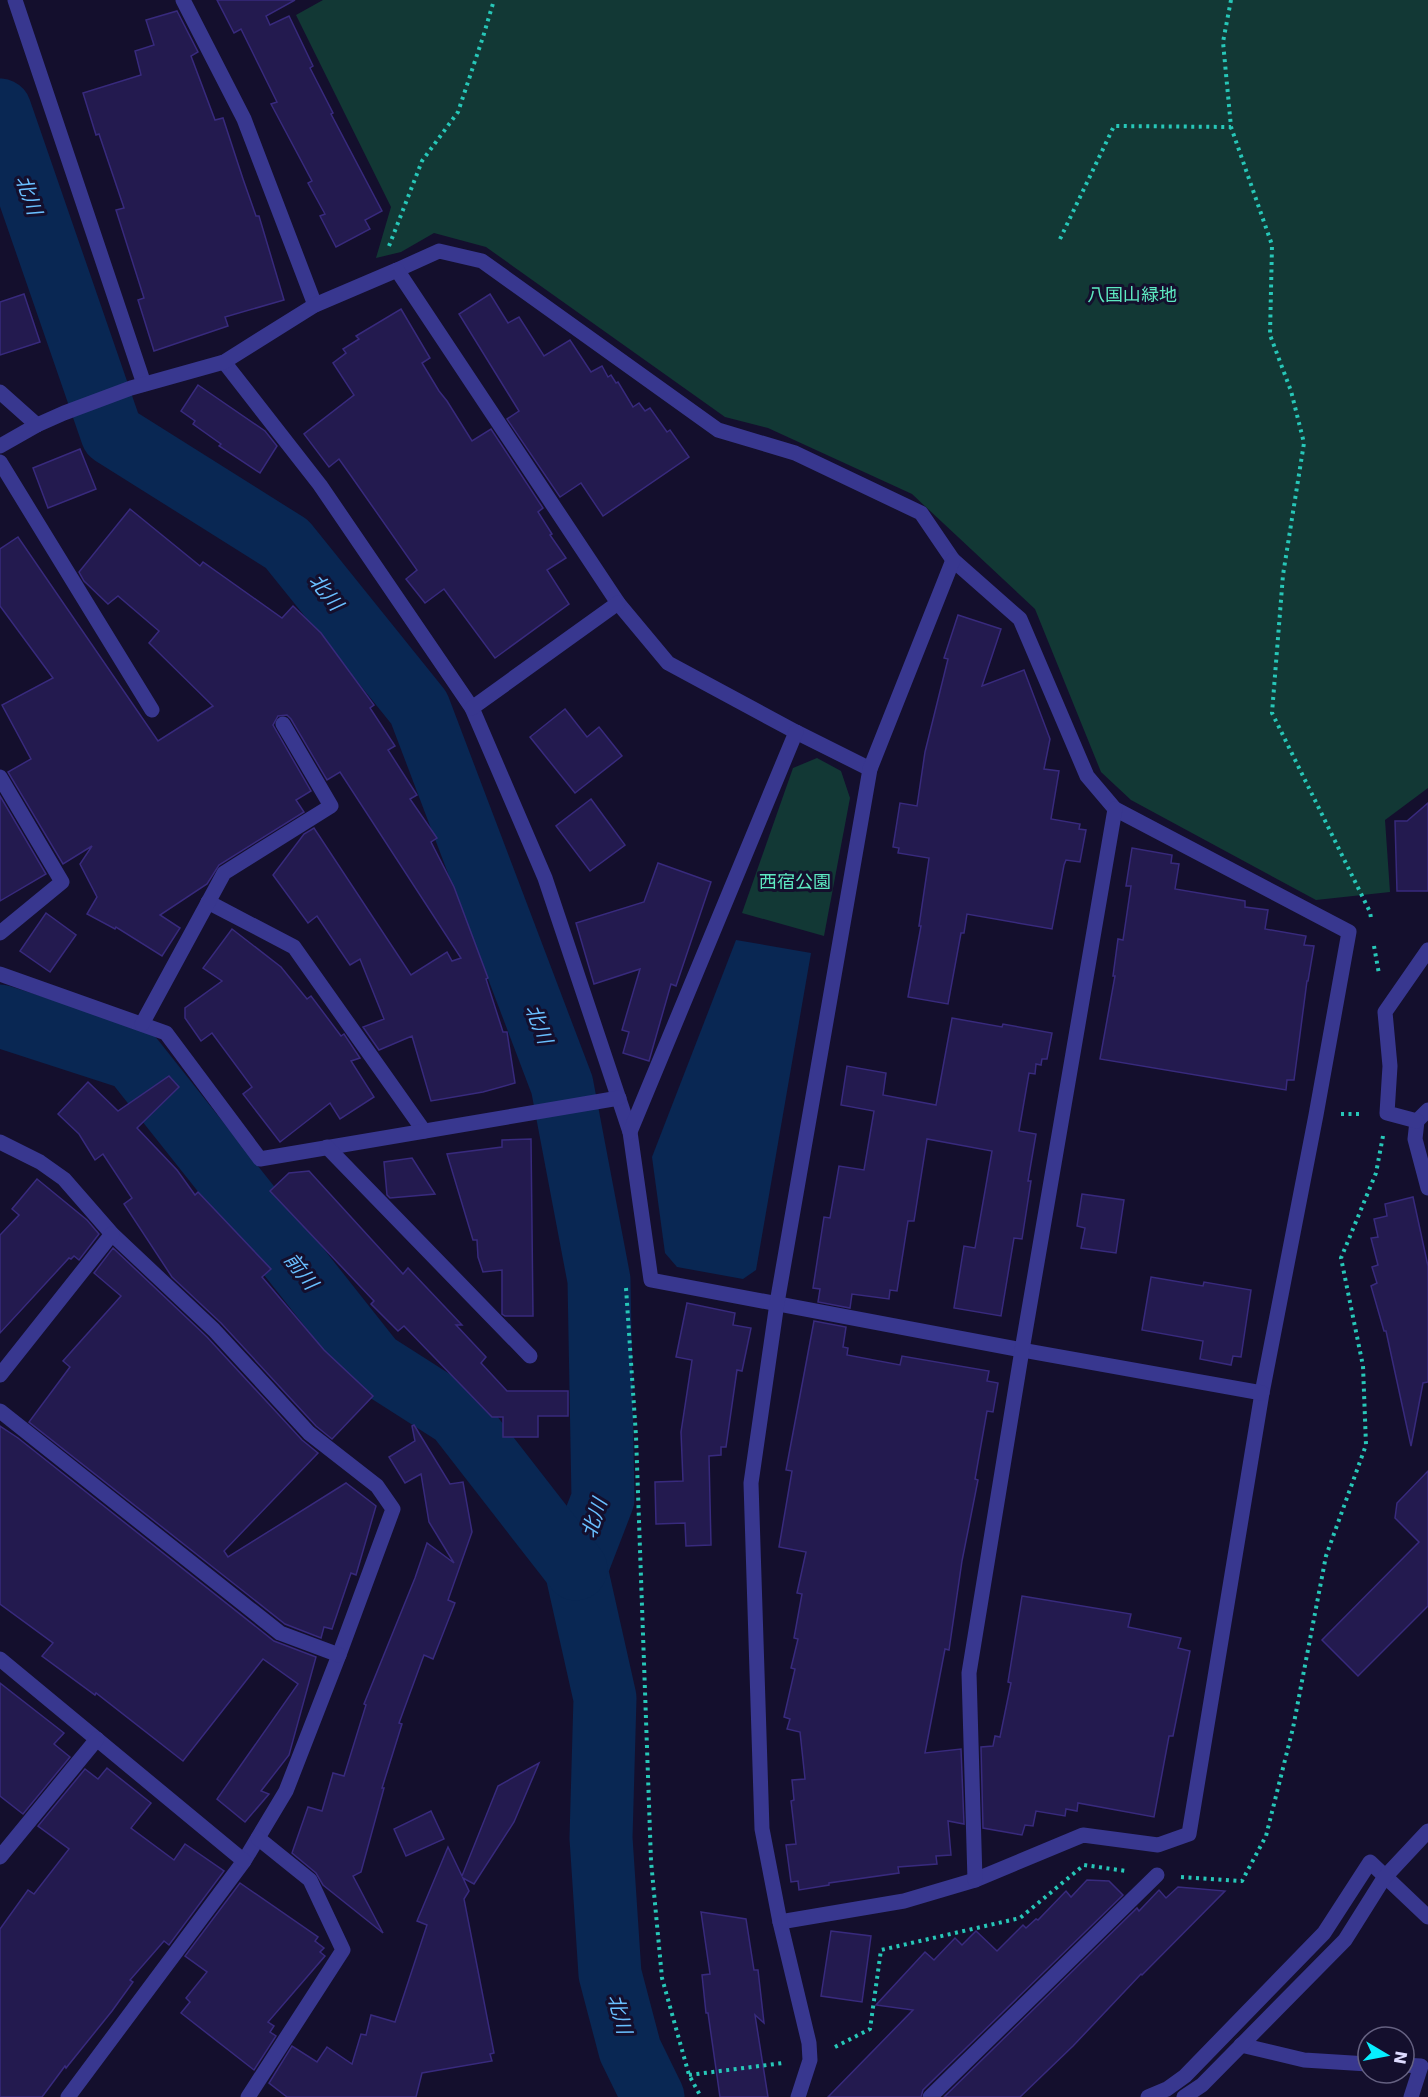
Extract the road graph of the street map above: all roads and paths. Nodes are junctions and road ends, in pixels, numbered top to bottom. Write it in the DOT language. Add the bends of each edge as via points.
graph roads {
  1 [pos="15,0"];
  2 [pos="183,0"];
  3 [pos="494,0"];
  4 [pos="1231,0"];
  5 [pos="1232,127"];
  6 [pos="1060,239"];
  7 [pos="397,270"];
  8 [pos="315,305"];
  9 [pos="224,362"];
  10 [pos="138,386"];
  11 [pos="0,392"];
  12 [pos="38,425"];
  13 [pos="0,446"];
  14 [pos="0,462"];
  15 [pos="953,560"];
  16 [pos="618,603"];
  17 [pos="472,708"];
  18 [pos="152,710"];
  19 [pos="283,724"];
  20 [pos="796,732"];
  21 [pos="870,769"];
  22 [pos="0,777"];
  23 [pos="1115,809"];
  24 [pos="208,902"];
  25 [pos="1371,923"];
  26 [pos="0,933"];
  27 [pos="1374,943"];
  28 [pos="1428,950"];
  29 [pos="0,974"];
  30 [pos="1385,1012"];
  31 [pos="142,1024"];
  32 [pos="619,1098"];
  33 [pos="1387,1113"];
  34 [pos="1316,1115"];
  35 [pos="1422,1115"];
  36 [pos="424,1131"];
  37 [pos="630,1132"];
  38 [pos="0,1142"];
  39 [pos="327,1147"];
  40 [pos="1428,1188"];
  41 [pos="112,1234"];
  42 [pos="651,1280"];
  43 [pos="777,1303"];
  44 [pos="1022,1350"];
  45 [pos="530,1356"];
  46 [pos="0,1376"];
  47 [pos="1262,1393"];
  48 [pos="0,1411"];
  49 [pos="339,1655"];
  50 [pos="0,1659"];
  51 [pos="97,1739"];
  52 [pos="1428,1831"];
  53 [pos="258,1838"];
  54 [pos="0,1857"];
  55 [pos="244,1861"];
  56 [pos="1157,1875"];
  57 [pos="1384,1878"];
  58 [pos="975,1880"];
  59 [pos="1428,1917"];
  60 [pos="780,1922"];
  61 [pos="1241,2045"];
  62 [pos="810,2060"];
  63 [pos="1356,2063"];
  64 [pos="1424,2065"];
  65 [pos="689,2075"];
  66 [pos="68,2097"];
  67 [pos="248,2097"];
  68 [pos="702,2097"];
  69 [pos="798,2097"];
  70 [pos="930,2097"];
  71 [pos="1148,2097"];
  72 [pos="1184,2097"];
  73 [pos="1411,2097"];
  1 -- 10 [label="street"];
  2 -- 8 [label="street" via="244,119"];
  3 -- 7 [label="path" via="458,112 422,161 387,250"];
  4 -- 5 [label="path" via="1222,42"];
  5 -- 6 [label="path" via="1114,126"];
  5 -- 25 [label="path" via="1272,245 1270,335 1291,391 1304,443 1283,575 1272,712 1370,912"];
  7 -- 8 [label="street"];
  7 -- 15 [label="street" via="439,251 482,261 718,430 795,453 921,513"];
  7 -- 16 [label="street"];
  8 -- 9 [label="street"];
  9 -- 10 [label="street"];
  9 -- 17 [label="street" via="320,485"];
  10 -- 12 [label="street"];
  11 -- 12 [label="street"];
  12 -- 13 [label="street"];
  14 -- 18 [label="street"];
  15 -- 21 [label="street"];
  15 -- 23 [label="street" via="1020,619 1087,776"];
  16 -- 17 [label="street"];
  16 -- 20 [label="street" via="668,663"];
  17 -- 32 [label="street" via="545,878"];
  19 -- 24 [label="street" via="331,806 224,873"];
  20 -- 21 [label="street"];
  20 -- 37 [label="street"];
  21 -- 43 [label="street"];
  22 -- 26 [label="street" via="62,882"];
  23 -- 34 [label="street" via="1349,932"];
  23 -- 44 [label="street"];
  24 -- 31 [label="street"];
  24 -- 36 [label="street" via="294,947"];
  27 -- 30 [label="path"];
  28 -- 30 [label="street"];
  29 -- 31 [label="street"];
  30 -- 33 [label="street" via="1390,1066"];
  31 -- 39 [label="street" via="166,1033 260,1159"];
  32 -- 36 [label="street"];
  32 -- 37 [label="street"];
  33 -- 34 [label="path"];
  33 -- 35 [label="street"];
  34 -- 47 [label="street"];
  35 -- 40 [label="street" via="1415,1139"];
  36 -- 39 [label="street"];
  37 -- 42 [label="street"];
  38 -- 41 [label="street" via="64,1179"];
  39 -- 45 [label="street"];
  41 -- 46 [label="street"];
  41 -- 49 [label="street" via="214,1330 309,1433 377,1486 393,1509"];
  42 -- 43 [label="street"];
  42 -- 65 [label="path" via="624,1288 636,1436 651,1861 662,1978"];
  43 -- 44 [label="street"];
  43 -- 60 [label="street" via="751,1483 762,1829"];
  44 -- 47 [label="street"];
  44 -- 58 [label="street" via="969,1673"];
  47 -- 58 [label="street" via="1189,1834 1158,1845 1083,1834"];
  48 -- 49 [label="street" via="280,1633"];
  49 -- 53 [label="street" via="286,1791"];
  50 -- 51 [label="street"];
  51 -- 54 [label="street"];
  51 -- 55 [label="street"];
  52 -- 57 [label="street"];
  53 -- 55 [label="street"];
  53 -- 67 [label="street" via="310,1880 343,1950"];
  55 -- 66 [label="street"];
  56 -- 70 [label="street"];
  57 -- 59 [label="street"];
  57 -- 61 [label="street" via="1344,1940"];
  57 -- 71 [label="street" via="1370,1862 1324,1934 1185,2076"];
  58 -- 60 [label="street" via="904,1900"];
  60 -- 62 [label="street"];
  61 -- 63 [label="street" via="1304,2060"];
  61 -- 72 [label="street" via="1202,2085"];
  62 -- 65 [label="path"];
  62 -- 69 [label="street"];
  64 -- 73 [label="street"];
  65 -- 68 [label="path"];
}
